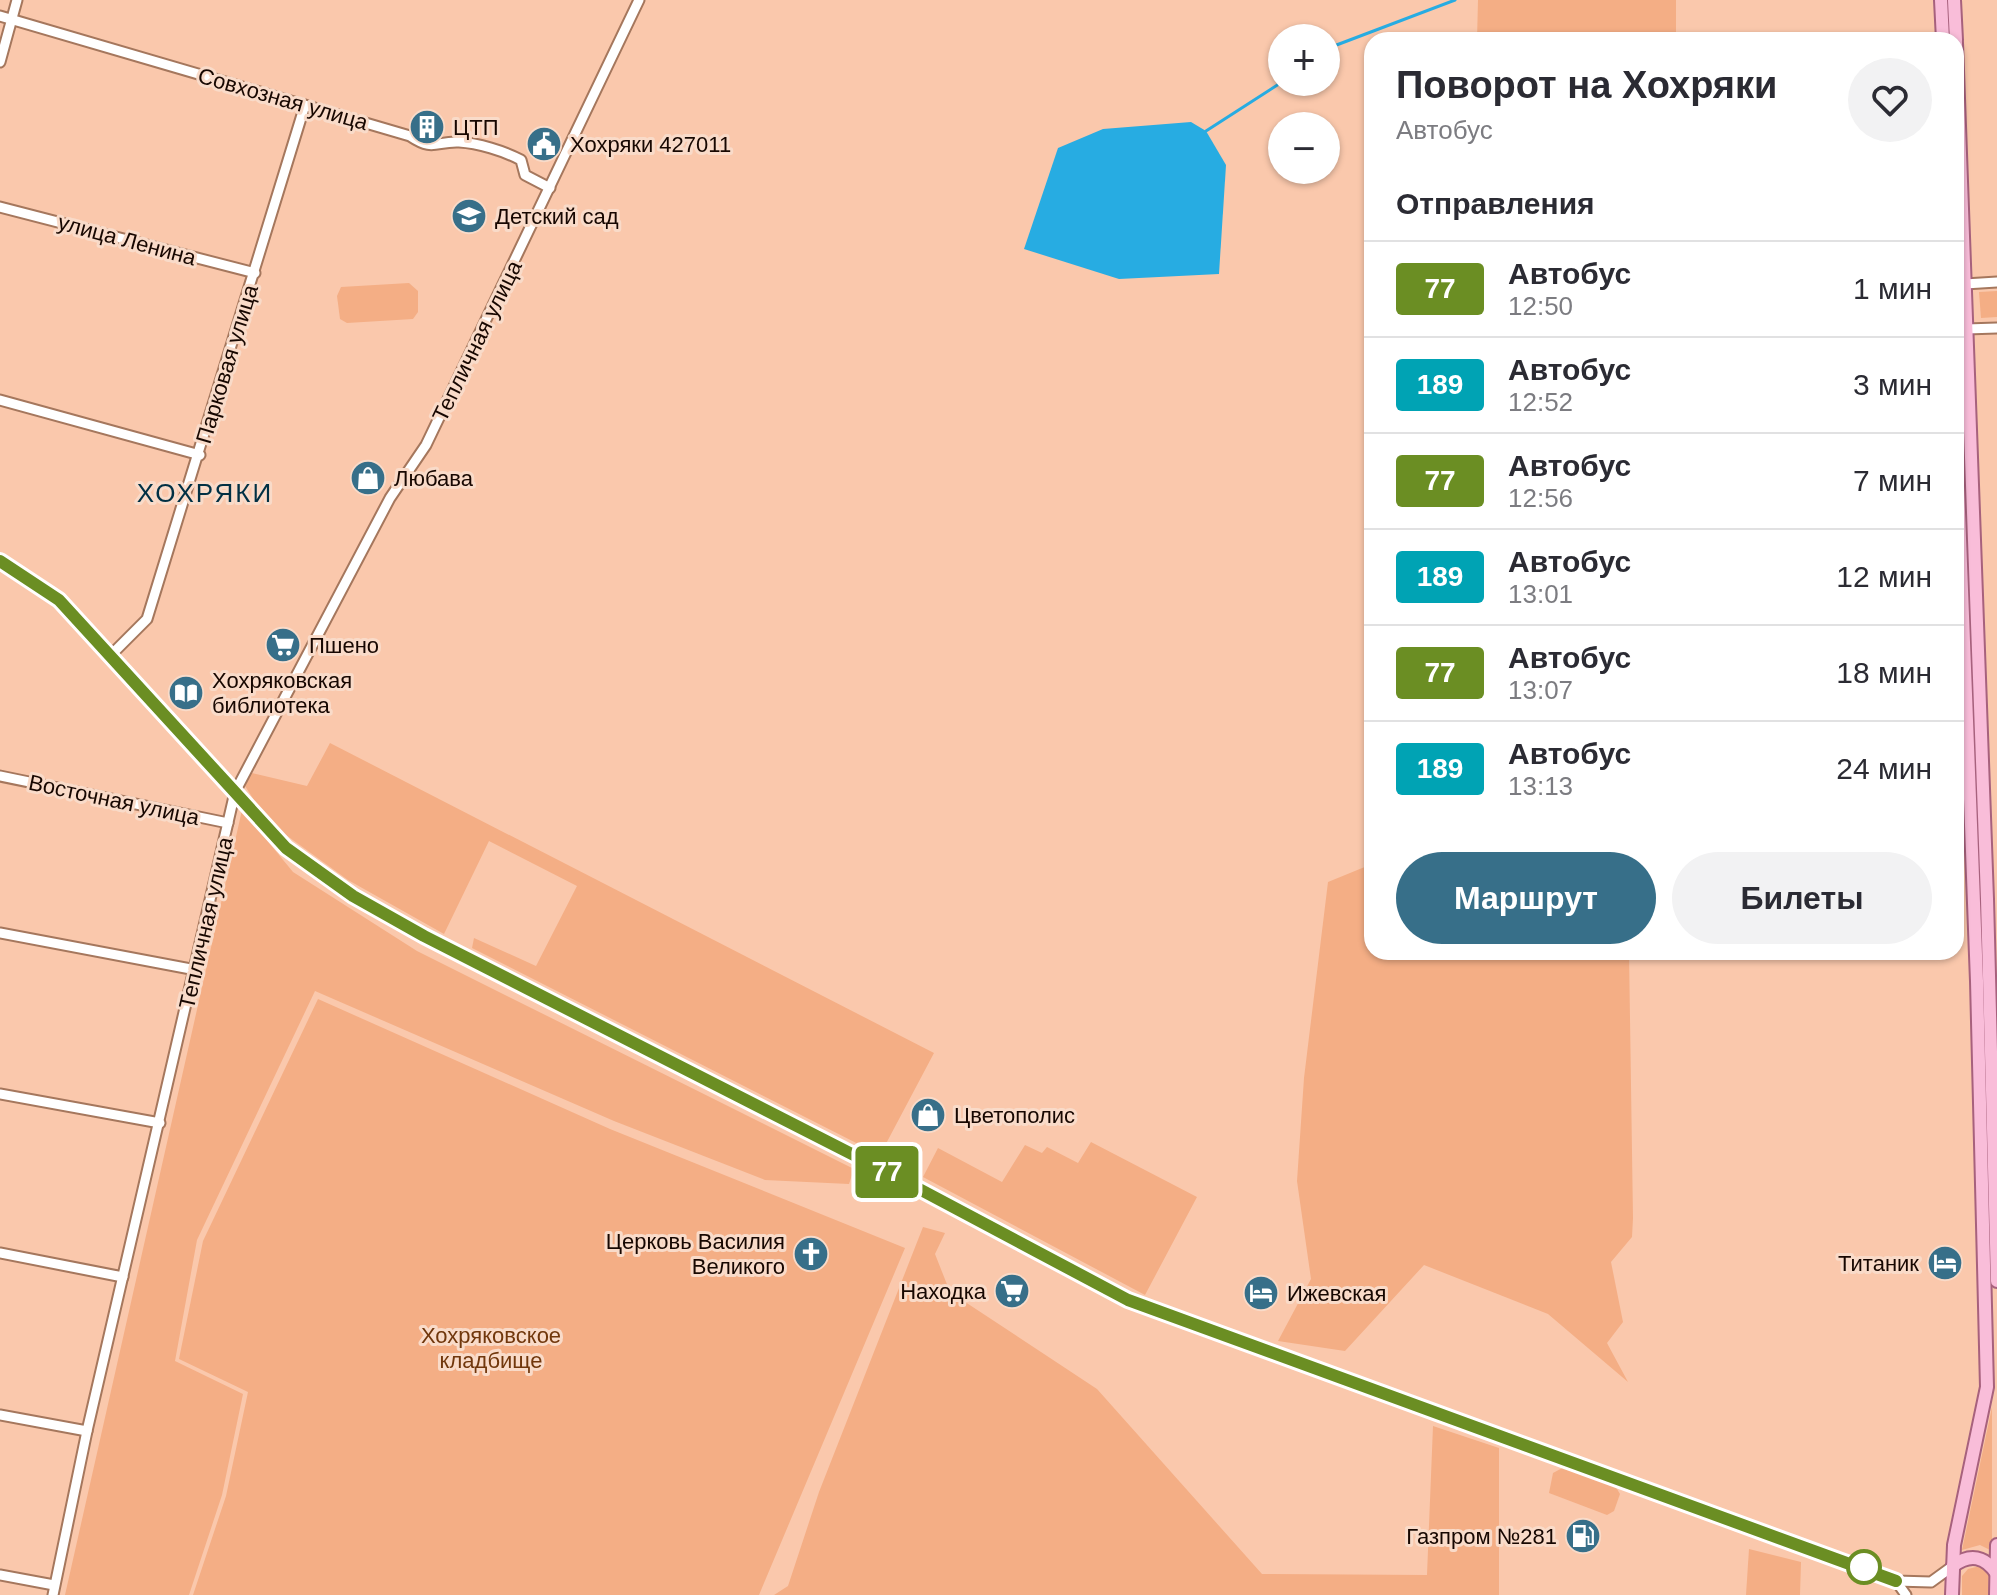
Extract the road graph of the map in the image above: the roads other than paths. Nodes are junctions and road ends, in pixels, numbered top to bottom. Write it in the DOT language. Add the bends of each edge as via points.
graph roads {
  1 [pos="17,0"];
  2 [pos="639,0"];
  3 [pos="1941,0"];
  4 [pos="1954,0"];
  5 [pos="0,16"];
  6 [pos="11,19"];
  7 [pos="1943,32"];
  8 [pos="1956,32"];
  9 [pos="0,62"];
  10 [pos="305,105"];
  11 [pos="550,188"];
  12 [pos="0,207"];
  13 [pos="1964,257"];
  14 [pos="255,273"];
  15 [pos="1997,282"];
  16 [pos="1965,284"];
  17 [pos="1997,328"];
  18 [pos="1966,329"];
  19 [pos="0,400"];
  20 [pos="200,455"];
  21 [pos="0,561"];
  22 [pos="1964,642"];
  23 [pos="111,655"];
  24 [pos="0,776"];
  25 [pos="235,792"];
  26 [pos="228,823"];
  27 [pos="0,933"];
  28 [pos="196,970"];
  29 [pos="0,1094"];
  30 [pos="160,1123"];
  31 [pos="0,1253"];
  32 [pos="123,1277"];
  33 [pos="1997,1281"];
  34 [pos="0,1415"];
  35 [pos="87,1431"];
  36 [pos="1997,1545"];
  37 [pos="1953,1566"];
  38 [pos="1997,1574"];
  39 [pos="0,1575"];
  40 [pos="1896,1581"];
  41 [pos="54,1590"];
  42 [pos="1906,1595"];
  43 [pos="1952,1595"];
  44 [pos="1996,1595"];
  1 -- 6 [label="street"];
  2 -- 11 [label="street, Тепличная улица"];
  3 -- 7 [label="main road"];
  4 -- 8 [label="main road"];
  5 -- 6 [label="street, Совхозная улица"];
  6 -- 9 [label="street"];
  6 -- 10 [label="street, Совхозная улица"];
  10 -- 11 [label="street, Совхозная улица" via="431,147 457,142 510,154 521,160 525,175"];
  10 -- 14 [label="street, Парковая улица"];
  11 -- 25 [label="street, Тепличная улица" via="426,445 390,498"];
  12 -- 14 [label="street, улица Ленина"];
  13 -- 16 [label="main road"];
  14 -- 20 [label="street, Парковая улица"];
  15 -- 16 [label="street"];
  16 -- 18 [label="main road"];
  17 -- 18 [label="street"];
  18 -- 33 [label="main road"];
  19 -- 20 [label="street"];
  20 -- 23 [label="street, Парковая улица" via="147,619"];
  21 -- 23 [label="street" via="59,600"];
  22 -- 37 [label="main road" via="1987,1387"];
  23 -- 25 [label="street"];
  24 -- 26 [label="street, Восточная улица"];
  25 -- 26 [label="street, Тепличная улица"];
  25 -- 40 [label="street" via="286,848 353,896 1128,1300"];
  26 -- 28 [label="street, Тепличная улица"];
  27 -- 28 [label="street"];
  28 -- 30 [label="street, Тепличная улица"];
  29 -- 30 [label="street"];
  30 -- 32 [label="street, Тепличная улица"];
  31 -- 32 [label="street"];
  32 -- 35 [label="street, Тепличная улица"];
  34 -- 35 [label="street"];
  35 -- 41 [label="street, Тепличная улица"];
  36 -- 38 [label="main road"];
  37 -- 38 [label="main road" via="1964,1557 1977,1557"];
  37 -- 40 [label="street" via="1931,1582"];
  37 -- 43 [label="main road"];
  38 -- 44 [label="main road"];
  39 -- 41 [label="street"];
  40 -- 42 [label="street"];
}
